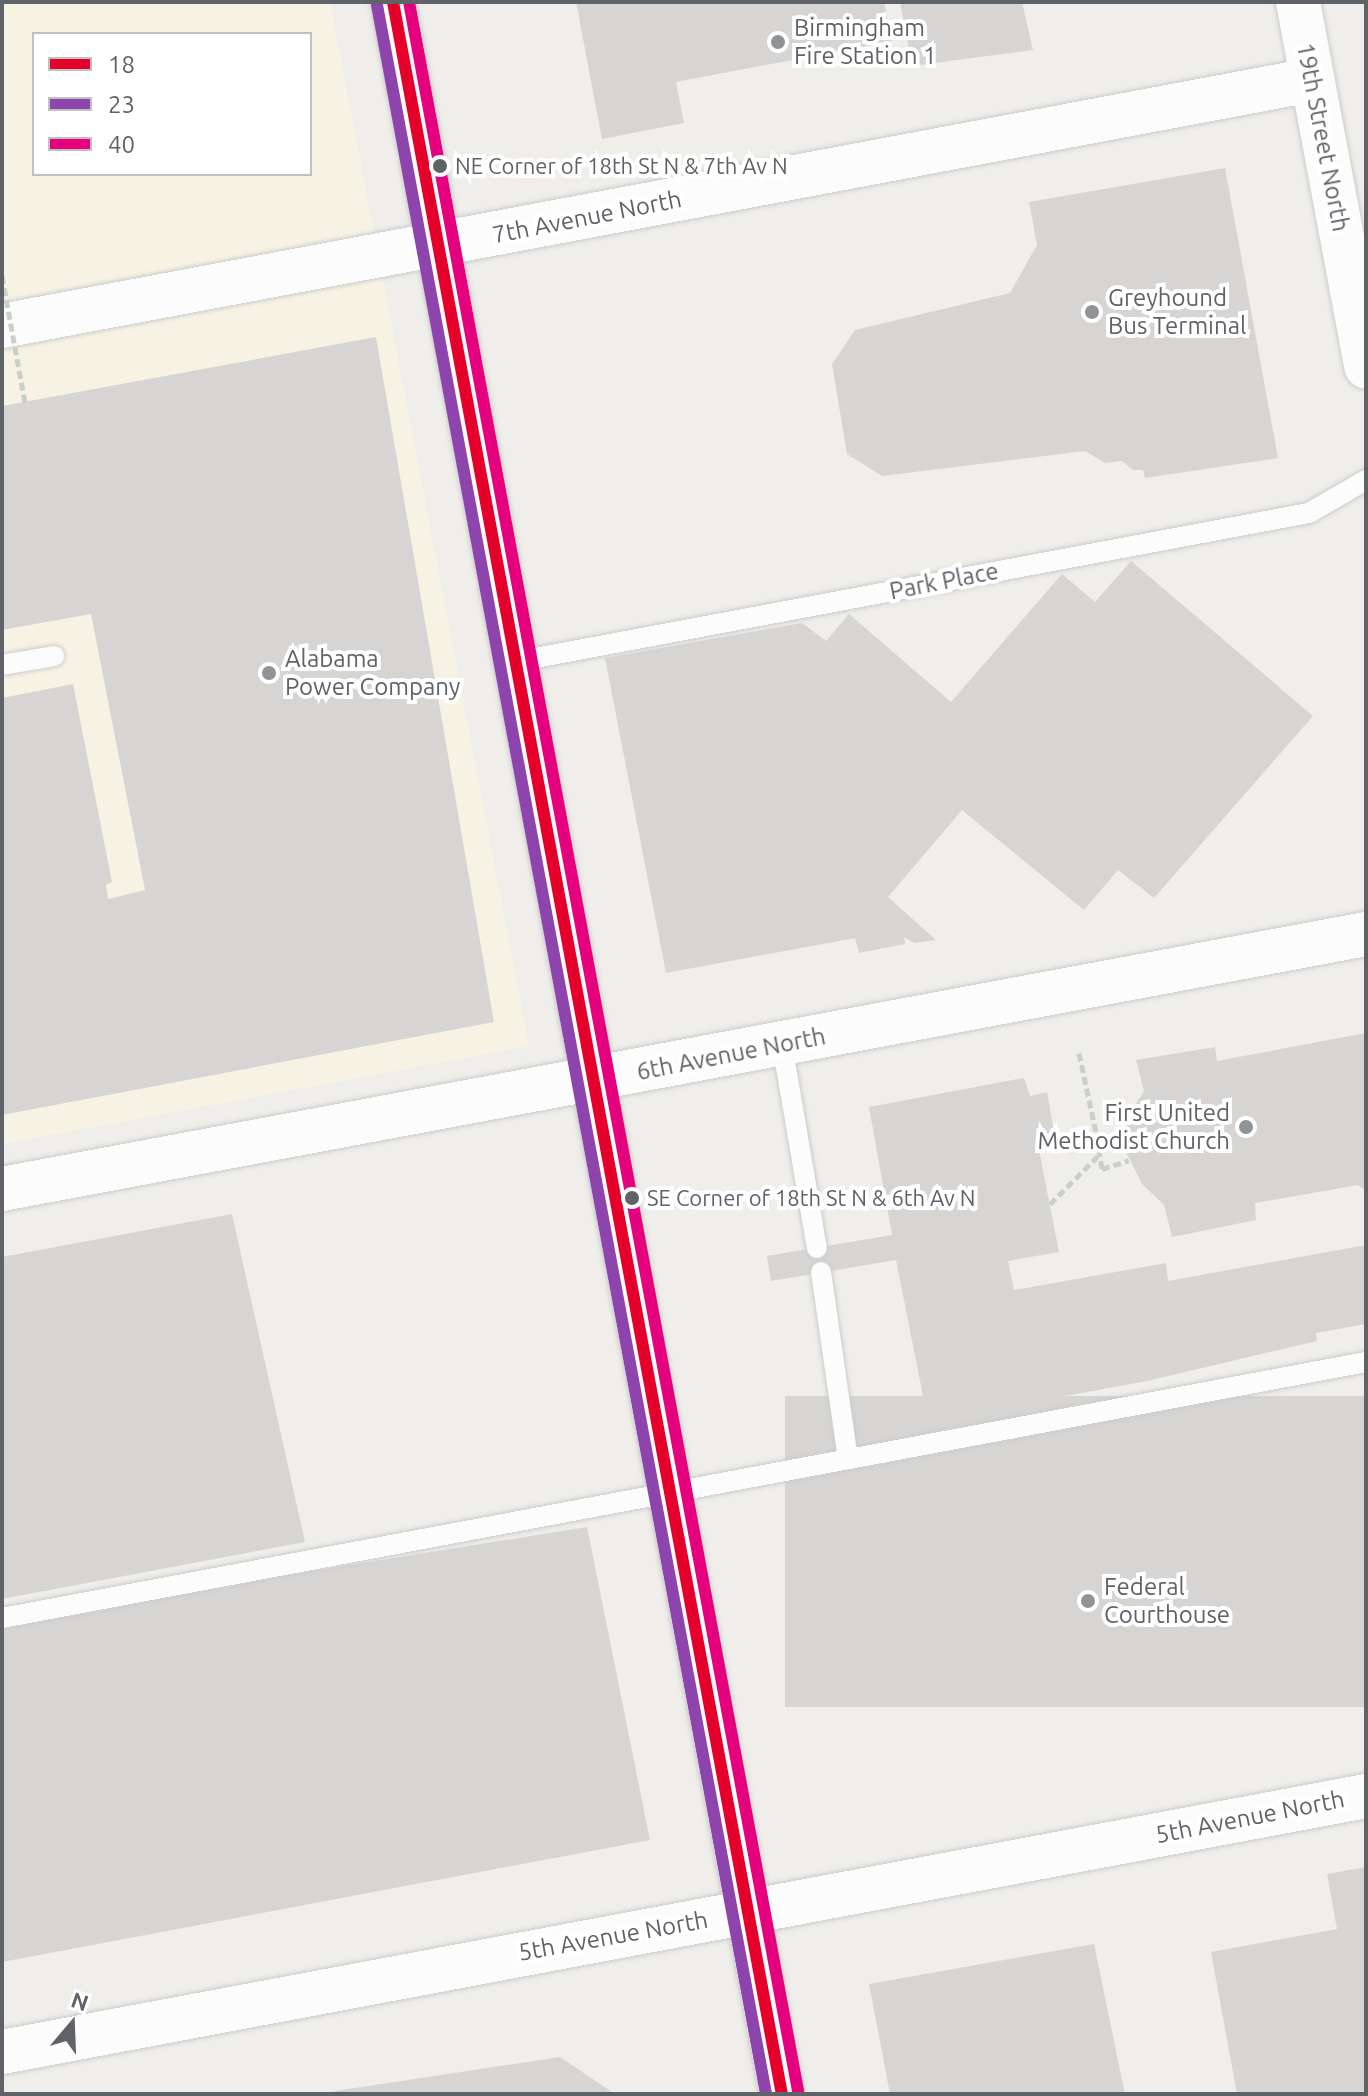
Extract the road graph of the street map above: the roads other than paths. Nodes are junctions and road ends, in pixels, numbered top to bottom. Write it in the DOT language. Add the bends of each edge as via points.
graph roads {
  1 [pos="393,2"];
  2 [pos="1298,2"];
  3 [pos="1312,80"];
  4 [pos="439,245"];
  5 [pos="2,326"];
  6 [pos="1366,367"];
  7 [pos="1366,480"];
  8 [pos="54,656"];
  9 [pos="514,662"];
  10 [pos="2,665"];
  11 [pos="1366,934"];
  12 [pos="782,1044"];
  13 [pos="596,1079"];
  14 [pos="2,1189"];
  15 [pos="817,1248"];
  16 [pos="821,1272"];
  17 [pos="1366,1362"];
  18 [pos="848,1459"];
  19 [pos="672,1492"];
  20 [pos="2,1618"];
  21 [pos="1366,1796"];
  22 [pos="750,1912"];
  23 [pos="2,2052"];
  24 [pos="782,2094"];
  1 -- 4 [label="street"];
  2 -- 3 [label="street, 19th Street North"];
  3 -- 4 [label="street, 7th Avenue North"];
  3 -- 6 [label="street, 19th Street North"];
  4 -- 5 [label="street, 7th Avenue North"];
  4 -- 9 [label="street"];
  7 -- 9 [label="lane, Park Place" via="1309,513"];
  8 -- 10 [label="lane"];
  9 -- 13 [label="street"];
  11 -- 12 [label="street, 6th Avenue North"];
  12 -- 13 [label="street, 6th Avenue North"];
  12 -- 15 [label="lane"];
  13 -- 14 [label="street, 6th Avenue North"];
  13 -- 19 [label="street"];
  16 -- 18 [label="lane"];
  17 -- 18 [label="lane"];
  18 -- 19 [label="lane"];
  19 -- 20 [label="lane"];
  19 -- 22 [label="street"];
  21 -- 22 [label="street, 5th Avenue North"];
  22 -- 23 [label="street, 5th Avenue North"];
  22 -- 24 [label="street"];
}
